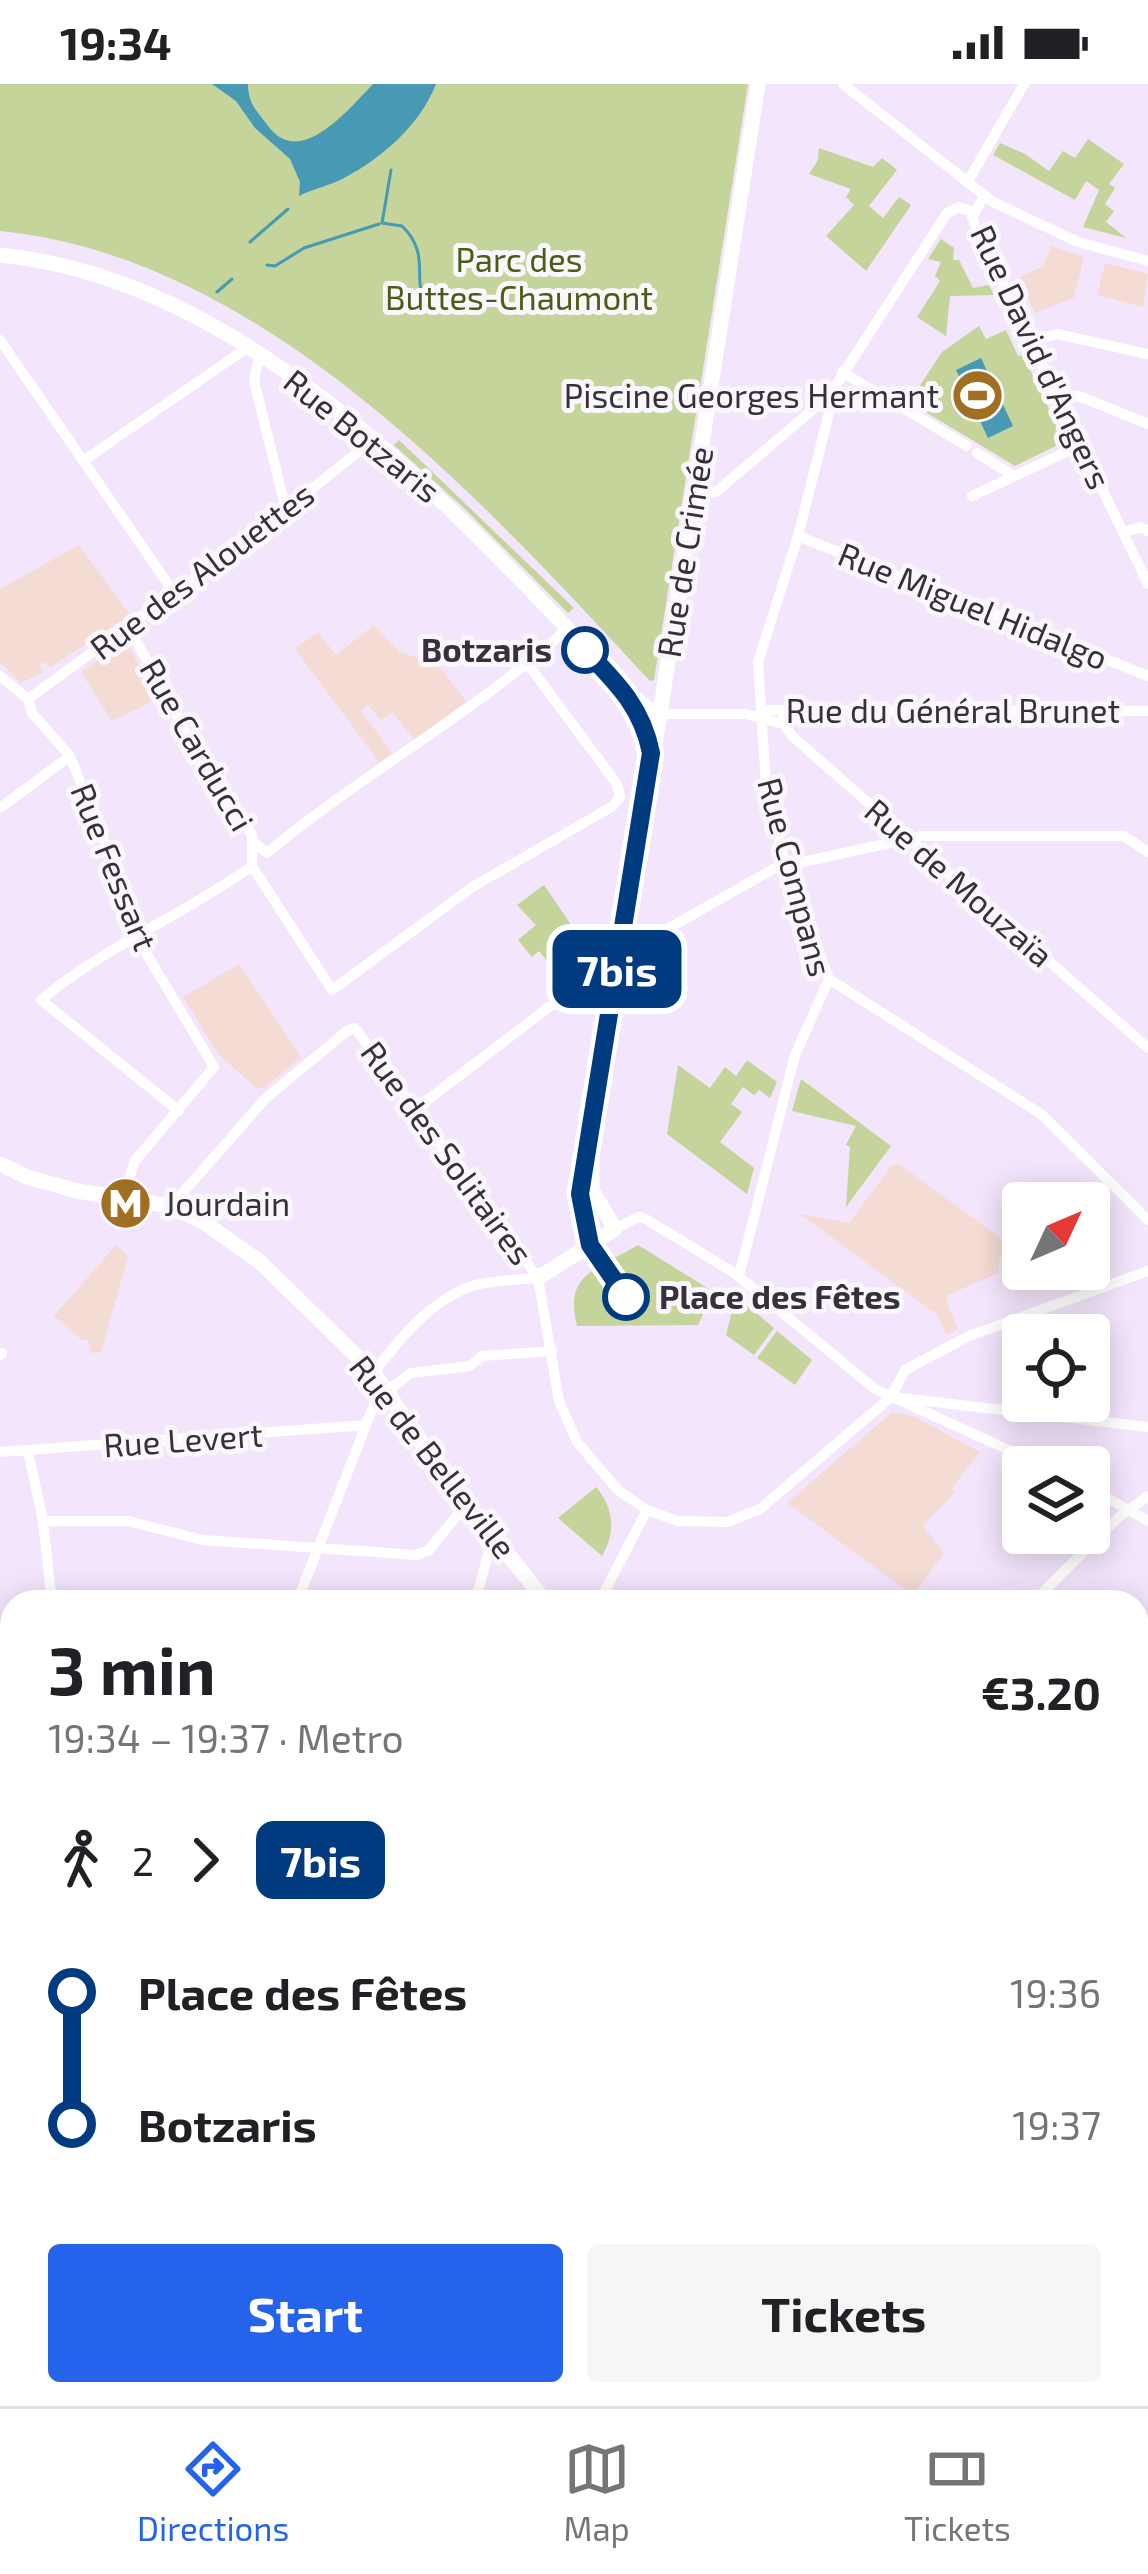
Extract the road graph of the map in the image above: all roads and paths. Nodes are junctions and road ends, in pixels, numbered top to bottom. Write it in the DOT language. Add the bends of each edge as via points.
graph roads {
  1 [pos="758,84"];
  2 [pos="843,84"];
  3 [pos="1024,84"];
  4 [pos="967,183"];
  5 [pos="984,196"];
  6 [pos="974,212"];
  7 [pos="0,255"];
  8 [pos="1148,261"];
  9 [pos="0,340"];
  10 [pos="1030,341"];
  11 [pos="253,352"];
  12 [pos="1148,354"];
  13 [pos="16,363"];
  14 [pos="0,371"];
  15 [pos="842,372"];
  16 [pos="1056,394"];
  17 [pos="832,402"];
  18 [pos="1148,424"];
  19 [pos="373,440"];
  20 [pos="1081,445"];
  21 [pos="83,461"];
  22 [pos="1015,476"];
  23 [pos="693,496"];
  24 [pos="972,496"];
  25 [pos="286,510"];
  26 [pos="1148,531"];
  27 [pos="1123,532"];
  28 [pos="798,536"];
  29 [pos="1148,584"];
  30 [pos="175,594"];
  31 [pos="129,628"];
  32 [pos="568,628"];
  33 [pos="527,663"];
  34 [pos="0,676"];
  35 [pos="1148,676"];
  36 [pos="28,699"];
  37 [pos="1148,711"];
  38 [pos="662,714"];
  39 [pos="761,715"];
  40 [pos="783,717"];
  41 [pos="70,756"];
  42 [pos="0,808"];
  43 [pos="909,839"];
  44 [pos="254,842"];
  45 [pos="1148,852"];
  46 [pos="786,865"];
  47 [pos="252,866"];
  48 [pos="139,935"];
  49 [pos="829,980"];
  50 [pos="1148,1048"];
  51 [pos="179,1111"];
  52 [pos="413,1112"];
  53 [pos="0,1164"];
  54 [pos="124,1199"];
  55 [pos="171,1207"];
  56 [pos="1148,1220"];
  57 [pos="616,1228"];
  58 [pos="739,1276"];
  59 [pos="1146,1276"];
  60 [pos="538,1278"];
  61 [pos="552,1351"];
  62 [pos="374,1373"];
  63 [pos="386,1391"];
  64 [pos="891,1397"];
  65 [pos="993,1411"];
  66 [pos="366,1425"];
  67 [pos="1148,1427"];
  68 [pos="988,1439"];
  69 [pos="1002,1446"];
  70 [pos="28,1451"];
  71 [pos="0,1452"];
  72 [pos="1148,1496"];
  73 [pos="1110,1498"];
  74 [pos="466,1504"];
  75 [pos="1131,1508"];
  76 [pos="647,1510"];
  77 [pos="1148,1520"];
  78 [pos="44,1521"];
  79 [pos="494,1536"];
  80 [pos="316,1550"];
  81 [pos="51,1590"];
  82 [pos="301,1590"];
  83 [pos="478,1590"];
  84 [pos="537,1590"];
  85 [pos="605,1590"];
  86 [pos="1046,1590"];
  1 -- 23 [label="street, Rue de Crimée"];
  2 -- 4 [label="street"];
  3 -- 4 [label="street"];
  4 -- 5 [label="street"];
  5 -- 6 [label="street, Rue David d'Angers"];
  5 -- 8 [label="street" via="1078,242"];
  6 -- 10 [label="street, Rue David d'Angers"];
  6 -- 15 [label="street, Rue Compans" via="947,213"];
  7 -- 11 [label="street, Rue Botzaris" via="117,282"];
  9 -- 13 [label="street"];
  10 -- 12 [label="street" via="1052,334"];
  10 -- 16 [label="street, Rue David d'Angers"];
  11 -- 19 [label="street, Rue Botzaris"];
  11 -- 21 [label="street"];
  11 -- 25 [label="street"];
  13 -- 14 [label="street"];
  13 -- 21 [label="street"];
  15 -- 17 [label="street, Rue Compans"];
  15 -- 22 [label="street"];
  16 -- 18 [label="street"];
  16 -- 20 [label="street, Rue David d'Angers"];
  17 -- 23 [label="street" via="823,401 716,492"];
  17 -- 28 [label="street, Rue Compans"];
  19 -- 25 [label="street, Rue des Alouettes"];
  19 -- 32 [label="street, Rue Botzaris"];
  20 -- 22 [label="street"];
  20 -- 27 [label="street, Rue David d'Angers"];
  21 -- 30 [label="street"];
  22 -- 24 [label="street"];
  23 -- 38 [label="street, Rue de Crimée"];
  25 -- 30 [label="street, Rue des Alouettes"];
  26 -- 27 [label="street"];
  27 -- 29 [label="street, Rue David d'Angers"];
  28 -- 35 [label="street, Rue Miguel Hidalgo"];
  28 -- 39 [label="street, Rue Compans" via="758,662"];
  30 -- 31 [label="street, Rue des Alouettes"];
  31 -- 36 [label="street, Rue des Alouettes"];
  31 -- 44 [label="street, Rue Carducci"];
  32 -- 33 [label="street"];
  32 -- 38 [label="street, Rue Botzaris" via="628,692"];
  33 -- 44 [label="street" via="267,854"];
  33 -- 47 [label="street" via="620,790 613,806 474,886 332,990"];
  34 -- 36 [label="street, Rue Fessart"];
  36 -- 41 [label="street, Rue Fessart"];
  37 -- 40 [label="street, Rue du Général Brunet"];
  38 -- 39 [label="street, Rue du Général Brunet"];
  38 -- 57 [label="street, Rue de Crimée" via="592,1150 592,1190"];
  39 -- 40 [label="street, Rue du Général Brunet"];
  39 -- 46 [label="street, Rue Compans" via="766,784"];
  40 -- 43 [label="street, Rue de Mouzaïa" via="792,736"];
  41 -- 42 [label="street"];
  41 -- 48 [label="street, Rue Fessart"];
  43 -- 45 [label="street" via="1124,836"];
  43 -- 46 [label="street"];
  43 -- 50 [label="street, Rue de Mouzaïa"];
  44 -- 47 [label="street, Rue Carducci"];
  46 -- 49 [label="street, Rue Compans"];
  46 -- 52 [label="street" via="610,961"];
  47 -- 48 [label="street"];
  48 -- 51 [label="street, Rue Fessart" via="214,1070"];
  48 -- 51 [label="street" via="41,1000"];
  49 -- 56 [label="street" via="1041,1114"];
  49 -- 58 [label="street, Rue Compans" via="795,1055"];
  51 -- 54 [label="street" via="134,1162"];
  52 -- 55 [label="street, Rue des Solitaires" via="356,1028 347,1031 266,1098"];
  52 -- 60 [label="street, Rue des Solitaires"];
  53 -- 54 [label="street, Rue de Belleville"];
  54 -- 55 [label="street, Rue de Belleville"];
  55 -- 62 [label="street, Rue de Belleville" via="259,1261"];
  57 -- 58 [label="street" via="644,1218"];
  57 -- 60 [label="street"];
  58 -- 64 [label="street"];
  59 -- 64 [label="street" via="969,1336 904,1370"];
  60 -- 61 [label="street"];
  60 -- 62 [label="street" via="457,1292 406,1333"];
  61 -- 63 [label="street" via="411,1373"];
  61 -- 76 [label="street" via="559,1401 577,1442 600,1473"];
  62 -- 63 [label="street, Rue de Belleville"];
  63 -- 66 [label="street"];
  63 -- 74 [label="street, Rue de Belleville"];
  64 -- 65 [label="street"];
  64 -- 68 [label="street"];
  64 -- 76 [label="street" via="747,1516 688,1523"];
  65 -- 67 [label="street"];
  65 -- 68 [label="street"];
  66 -- 70 [label="street, Rue Levert"];
  66 -- 80 [label="street"];
  68 -- 69 [label="street"];
  70 -- 71 [label="street, Rue Levert"];
  70 -- 78 [label="street"];
  72 -- 75 [label="street"];
  73 -- 75 [label="street"];
  74 -- 79 [label="street, Rue de Belleville"];
  74 -- 80 [label="street" via="424,1555"];
  75 -- 77 [label="street"];
  75 -- 86 [label="street"];
  76 -- 85 [label="street"];
  78 -- 80 [label="street" via="128,1521 203,1540"];
  78 -- 81 [label="street"];
  79 -- 83 [label="street"];
  79 -- 84 [label="street, Rue de Belleville"];
  80 -- 82 [label="street"];
}
